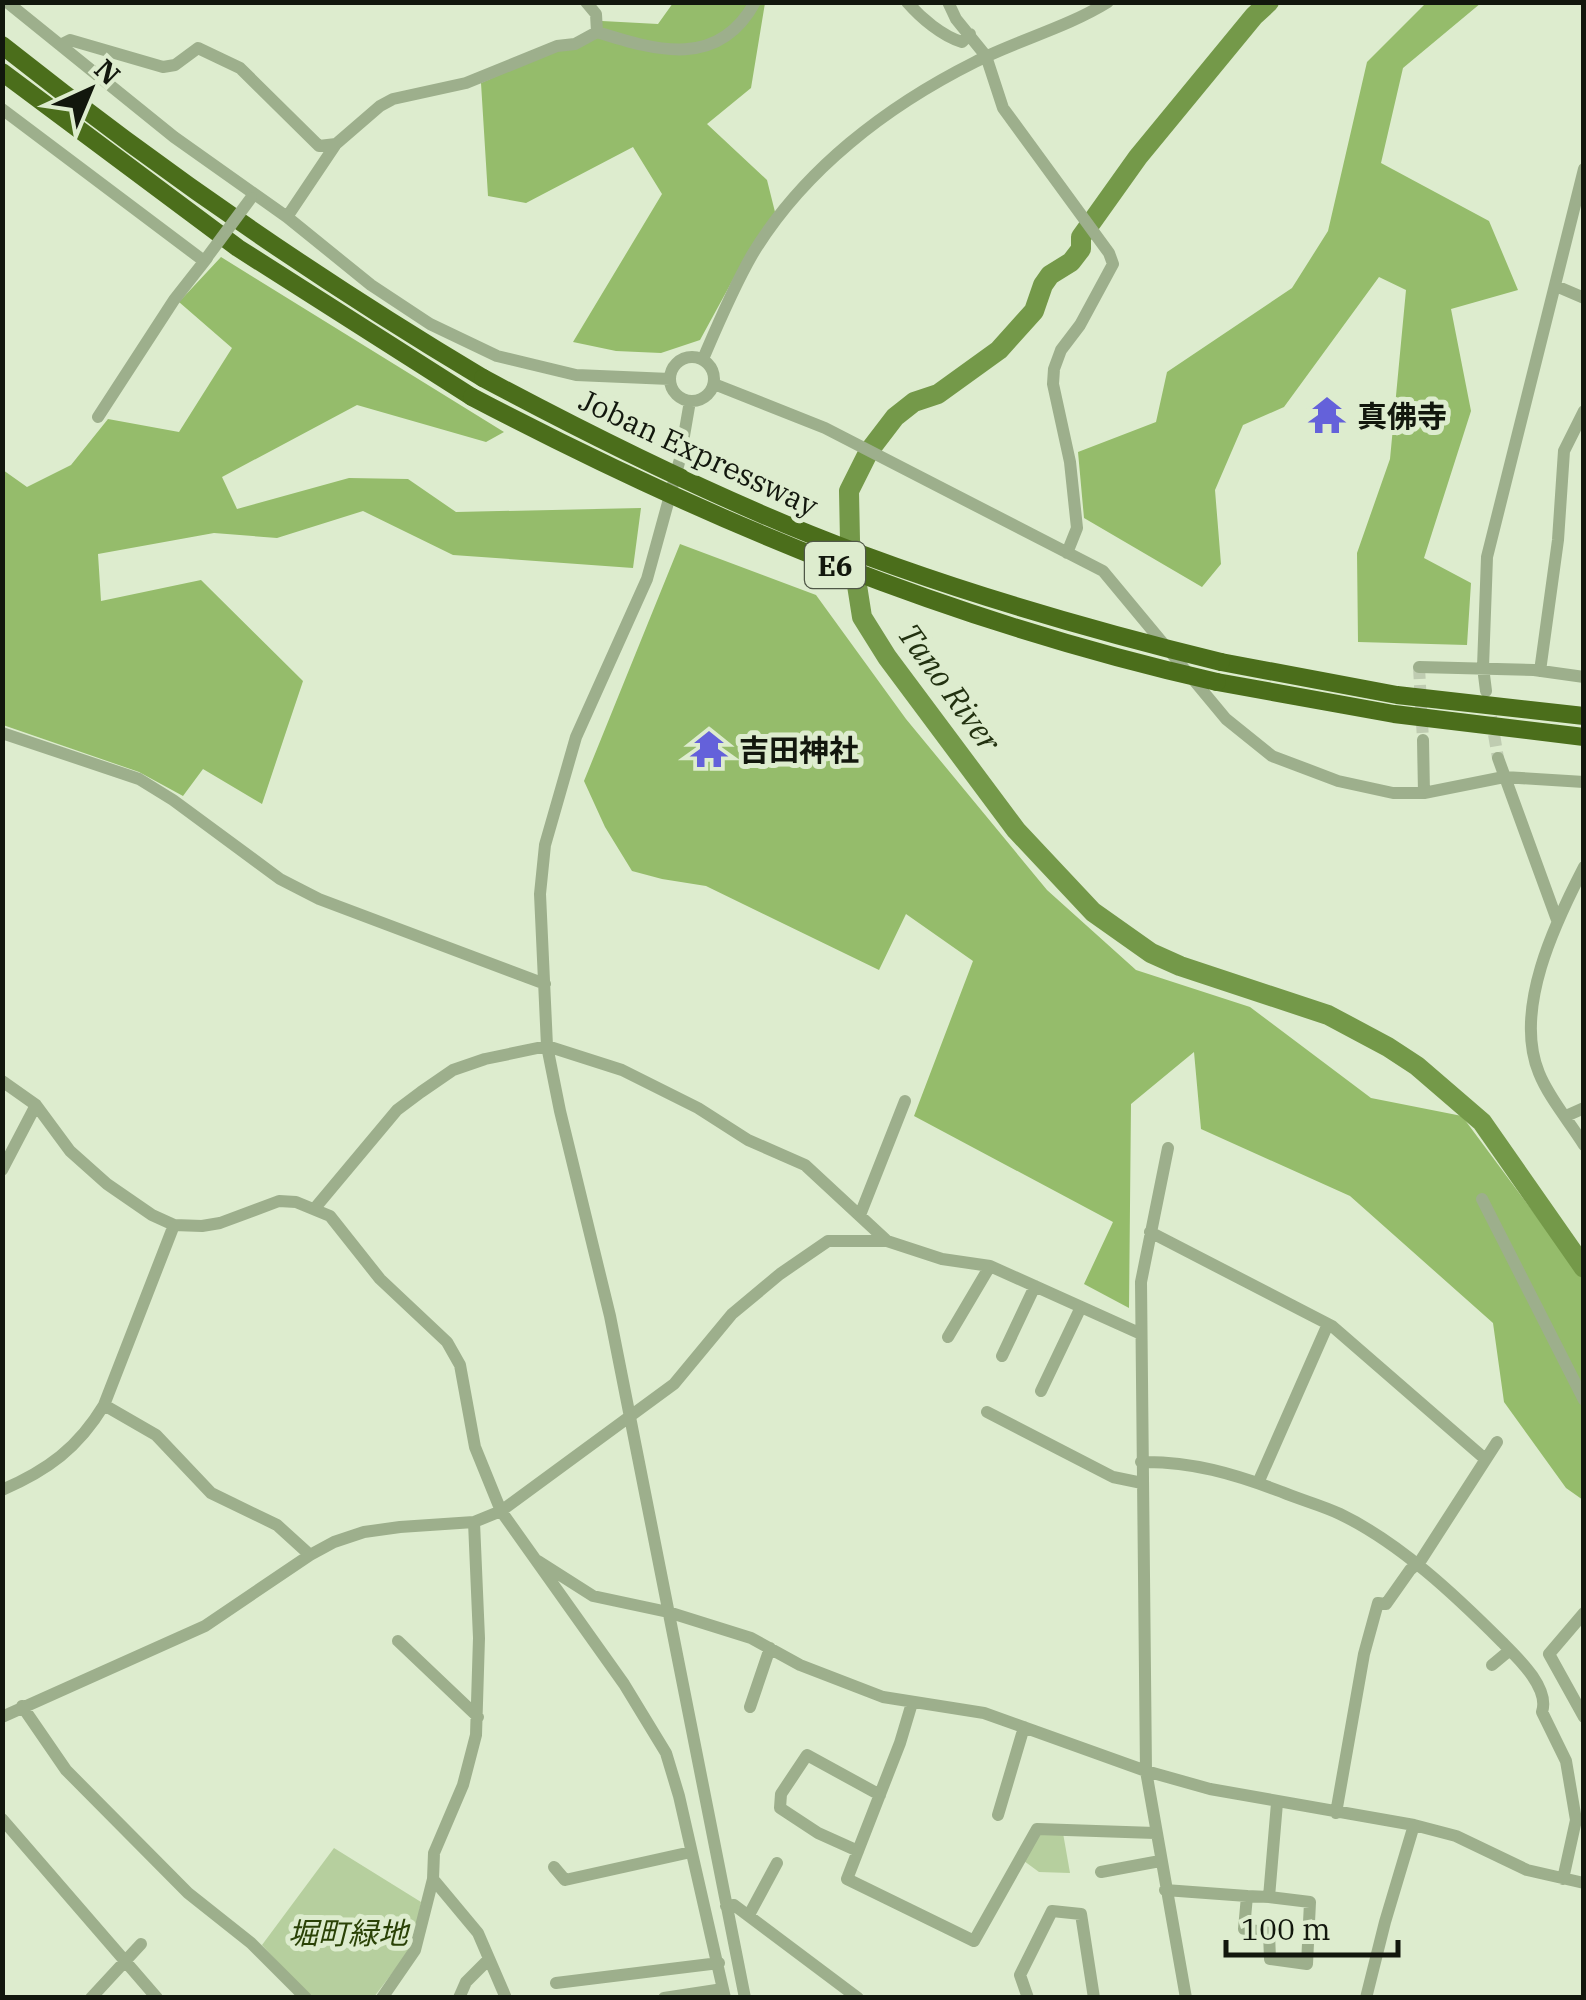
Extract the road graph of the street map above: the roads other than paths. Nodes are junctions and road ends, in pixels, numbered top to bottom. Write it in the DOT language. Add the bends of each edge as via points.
graph roads {
  1 [pos="7,2"];
  2 [pos="586,2"];
  3 [pos="756,2"];
  4 [pos="907,2"];
  5 [pos="948,2"];
  6 [pos="1108,2"];
  7 [pos="597,32"];
  8 [pos="970,34"];
  9 [pos="2,45"];
  10 [pos="60,45"];
  11 [pos="986,56"];
  12 [pos="2,72"];
  13 [pos="2,109"];
  14 [pos="336,144"];
  15 [pos="1584,169"];
  16 [pos="252,195"];
  17 [pos="287,216"];
  18 [pos="206,259"];
  19 [pos="1556,286"];
  20 [pos="1584,298"];
  21 [pos="702,359"];
  22 [pos="670,379"];
  23 [pos="714,384"];
  24 [pos="690,401"];
  25 [pos="1584,411"];
  26 [pos="98,417"];
  27 [pos="1067,553"];
  28 [pos="1419,667"];
  29 [pos="1484,667"];
  30 [pos="1540,670"];
  31 [pos="1584,677"];
  32 [pos="1486,691"];
  33 [pos="1584,716"];
  34 [pos="2,732"];
  35 [pos="1584,737"];
  36 [pos="1423,740"];
  37 [pos="1498,758"];
  38 [pos="1504,777"];
  39 [pos="1584,782"];
  40 [pos="1424,793"];
  41 [pos="1584,867"];
  42 [pos="1557,920"];
  43 [pos="545,984"];
  44 [pos="547,1046"];
  45 [pos="2,1081"];
  46 [pos="905,1101"];
  47 [pos="36,1105"];
  48 [pos="1584,1108"];
  49 [pos="1566,1116"];
  50 [pos="1584,1144"];
  51 [pos="1168,1148"];
  52 [pos="2,1170"];
  53 [pos="1482,1199"];
  54 [pos="314,1208"];
  55 [pos="860,1215"];
  56 [pos="174,1224"];
  57 [pos="1150,1232"];
  58 [pos="888,1241"];
  59 [pos="990,1266"];
  60 [pos="1035,1286"];
  61 [pos="1082,1307"];
  62 [pos="1328,1324"];
  63 [pos="1140,1333"];
  64 [pos="948,1337"];
  65 [pos="1002,1356"];
  66 [pos="1041,1391"];
  67 [pos="1584,1400"];
  68 [pos="104,1404"];
  69 [pos="987,1412"];
  70 [pos="628,1416"];
  71 [pos="1496,1442"];
  72 [pos="1484,1458"];
  73 [pos="1141,1462"];
  74 [pos="1142,1483"];
  75 [pos="1258,1483"];
  76 [pos="2,1490"];
  77 [pos="501,1511"];
  78 [pos="474,1522"];
  79 [pos="310,1554"];
  80 [pos="530,1555"];
  81 [pos="1416,1566"];
  82 [pos="668,1612"];
  83 [pos="1584,1613"];
  84 [pos="398,1640"];
  85 [pos="770,1648"];
  86 [pos="1510,1650"];
  87 [pos="1492,1665"];
  88 [pos="912,1702"];
  89 [pos="22,1706"];
  90 [pos="750,1707"];
  91 [pos="1581,1708"];
  92 [pos="2,1717"];
  93 [pos="478,1717"];
  94 [pos="1024,1727"];
  95 [pos="1146,1771"];
  96 [pos="880,1794"];
  97 [pos="1278,1802"];
  98 [pos="1336,1813"];
  99 [pos="998,1815"];
  100 [pos="2,1819"];
  101 [pos="1414,1825"];
  102 [pos="1155,1833"];
  103 [pos="858,1851"];
  104 [pos="691,1852"];
  105 [pos="1160,1862"];
  106 [pos="777,1863"];
  107 [pos="554,1867"];
  108 [pos="1102,1872"];
  109 [pos="433,1879"];
  110 [pos="1564,1879"];
  111 [pos="1584,1882"];
  112 [pos="1166,1890"];
  113 [pos="1247,1896"];
  114 [pos="1269,1897"];
  115 [pos="726,1906"];
  116 [pos="749,1915"];
  117 [pos="141,1944"];
  118 [pos="489,1959"];
  119 [pos="125,1961"];
  120 [pos="719,1963"];
  121 [pos="556,1983"];
  122 [pos="724,1994"];
  123 [pos="91,1998"];
  124 [pos="157,1998"];
  125 [pos="306,1998"];
  126 [pos="382,1998"];
  127 [pos="459,1998"];
  128 [pos="506,1998"];
  129 [pos="664,1998"];
  130 [pos="745,1998"];
  131 [pos="858,1998"];
  132 [pos="1028,1998"];
  133 [pos="1094,1998"];
  134 [pos="1186,1998"];
  135 [pos="1366,1998"];
  1 -- 10 [label="street"];
  2 -- 7 [label="street" via="596,14"];
  3 -- 7 [label="street" via="710,46 669,51"];
  4 -- 8 [label="street" via="954,39 962,42"];
  5 -- 8 [label="street"];
  6 -- 11 [label="street"];
  7 -- 14 [label="street" via="466,83 393,99"];
  8 -- 11 [label="street"];
  9 -- 33 [label="highway, Joban Expressway / E6, bridge" via="246,230 372,312 642,460 790,526 1054,618 1222,662 1398,695"];
  10 -- 14 [label="street" via="70,40 163,67 198,48 240,68 319,146"];
  10 -- 16 [label="street"];
  11 -- 21 [label="street" via="890,111 838,152 790,203 752,254"];
  11 -- 27 [label="street" via="1003,108 1113,264 1054,369 1077,528"];
  12 -- 35 [label="highway, Joban Expressway / E6, bridge" via="238,248 472,397 619,472 800,552 941,605 1138,664 1394,714"];
  13 -- 18 [label="street"];
  14 -- 17 [label="street"];
  15 -- 19 [label="street"];
  16 -- 17 [label="street"];
  16 -- 18 [label="street, bridge"];
  17 -- 22 [label="street" via="430,324 497,356 576,375"];
  18 -- 26 [label="street"];
  19 -- 20 [label="street"];
  19 -- 29 [label="street" via="1487,557"];
  21 -- 22 [label="street" via="684,358"];
  21 -- 23 [label="street"];
  22 -- 24 [label="street" via="678,396"];
  23 -- 24 [label="street" via="708,395"];
  23 -- 27 [label="street" via="838,434"];
  24 -- 43 [label="street" via="648,580 576,738 545,844"];
  25 -- 30 [label="street" via="1564,452"];
  27 -- 40 [label="street" via="1104,571 1226,719 1272,756 1372,790"];
  28 -- 29 [label="street"];
  29 -- 30 [label="street"];
  29 -- 32 [label="street"];
  30 -- 31 [label="street"];
  34 -- 43 [label="street" via="139,780 280,879 319,898"];
  36 -- 40 [label="street"];
  37 -- 38 [label="street"];
  38 -- 39 [label="street"];
  38 -- 40 [label="street"];
  38 -- 42 [label="street"];
  41 -- 42 [label="street"];
  42 -- 49 [label="street" via="1536,993 1531,1047 1544,1084"];
  43 -- 44 [label="street"];
  44 -- 54 [label="street" via="453,1070 421,1092 397,1110"];
  44 -- 55 [label="street" via="622,1070 806,1165"];
  44 -- 70 [label="street"];
  45 -- 47 [label="street"];
  46 -- 55 [label="street"];
  47 -- 52 [label="street"];
  47 -- 56 [label="street" via="70,1151 106,1184"];
  48 -- 49 [label="street"];
  49 -- 50 [label="street"];
  51 -- 57 [label="street"];
  53 -- 67 [label="street"];
  54 -- 56 [label="street" via="279,1202 202,1226"];
  54 -- 77 [label="street" via="330,1216 380,1279 447,1342 460,1365 475,1447"];
  55 -- 58 [label="street"];
  56 -- 68 [label="street"];
  57 -- 62 [label="street"];
  57 -- 63 [label="street"];
  58 -- 59 [label="street"];
  58 -- 70 [label="street" via="828,1242 810,1252 732,1314 674,1384"];
  59 -- 60 [label="street"];
  59 -- 64 [label="street"];
  60 -- 61 [label="street"];
  60 -- 65 [label="street"];
  61 -- 63 [label="street"];
  61 -- 66 [label="street"];
  62 -- 72 [label="street"];
  62 -- 75 [label="street"];
  63 -- 73 [label="street"];
  68 -- 76 [label="street" via="57,1462"];
  68 -- 79 [label="street" via="156,1435 211,1493 278,1525"];
  69 -- 74 [label="street" via="1113,1477"];
  70 -- 77 [label="street"];
  70 -- 82 [label="street"];
  71 -- 72 [label="street"];
  72 -- 81 [label="street"];
  73 -- 74 [label="street"];
  73 -- 75 [label="street" via="1203,1466"];
  74 -- 95 [label="street"];
  75 -- 81 [label="street" via="1340,1514"];
  77 -- 78 [label="street"];
  77 -- 80 [label="street"];
  78 -- 79 [label="street" via="364,1532"];
  78 -- 93 [label="street"];
  79 -- 89 [label="street" via="204,1626"];
  80 -- 82 [label="street" via="594,1596"];
  80 -- 104 [label="street" via="666,1753"];
  81 -- 86 [label="street"];
  81 -- 98 [label="street" via="1386,1604 1378,1603"];
  82 -- 85 [label="street"];
  82 -- 115 [label="street"];
  83 -- 91 [label="street" via="1550,1654"];
  84 -- 93 [label="street"];
  85 -- 88 [label="street" via="822,1674"];
  85 -- 90 [label="street"];
  86 -- 87 [label="street"];
  86 -- 110 [label="street" via="1540,1688 1542,1712 1566,1761 1576,1820"];
  88 -- 94 [label="street"];
  88 -- 96 [label="street"];
  89 -- 92 [label="street"];
  89 -- 125 [label="street" via="66,1770"];
  93 -- 109 [label="street" via="463,1785 434,1854"];
  94 -- 95 [label="street"];
  94 -- 99 [label="street"];
  95 -- 97 [label="street"];
  95 -- 102 [label="street"];
  96 -- 103 [label="street"];
  96 -- 103 [label="street" via="807,1756 780,1794 780,1808"];
  97 -- 98 [label="street"];
  97 -- 114 [label="street"];
  98 -- 101 [label="street"];
  100 -- 119 [label="street"];
  101 -- 110 [label="street"];
  101 -- 135 [label="street"];
  102 -- 103 [label="street" via="1037,1829 974,1941 847,1879"];
  102 -- 105 [label="street"];
  104 -- 107 [label="street" via="566,1880"];
  104 -- 120 [label="street"];
  105 -- 108 [label="street"];
  105 -- 112 [label="street"];
  106 -- 116 [label="street"];
  109 -- 118 [label="street" via="466,1915"];
  109 -- 126 [label="street" via="414,1950"];
  110 -- 111 [label="street"];
  112 -- 113 [label="street"];
  112 -- 134 [label="street"];
  113 -- 114 [label="street"];
  113 -- 114 [label="street" via="1244,1930 1269,1933 1270,1959 1307,1964 1310,1902"];
  115 -- 116 [label="street"];
  115 -- 130 [label="street"];
  116 -- 131 [label="street"];
  117 -- 119 [label="street"];
  118 -- 127 [label="street"];
  118 -- 128 [label="street"];
  119 -- 123 [label="street"];
  119 -- 124 [label="street"];
  120 -- 121 [label="street"];
  120 -- 122 [label="street"];
  122 -- 129 [label="street"];
  132 -- 133 [label="street" via="1020,1975 1052,1912 1081,1914"];
}
